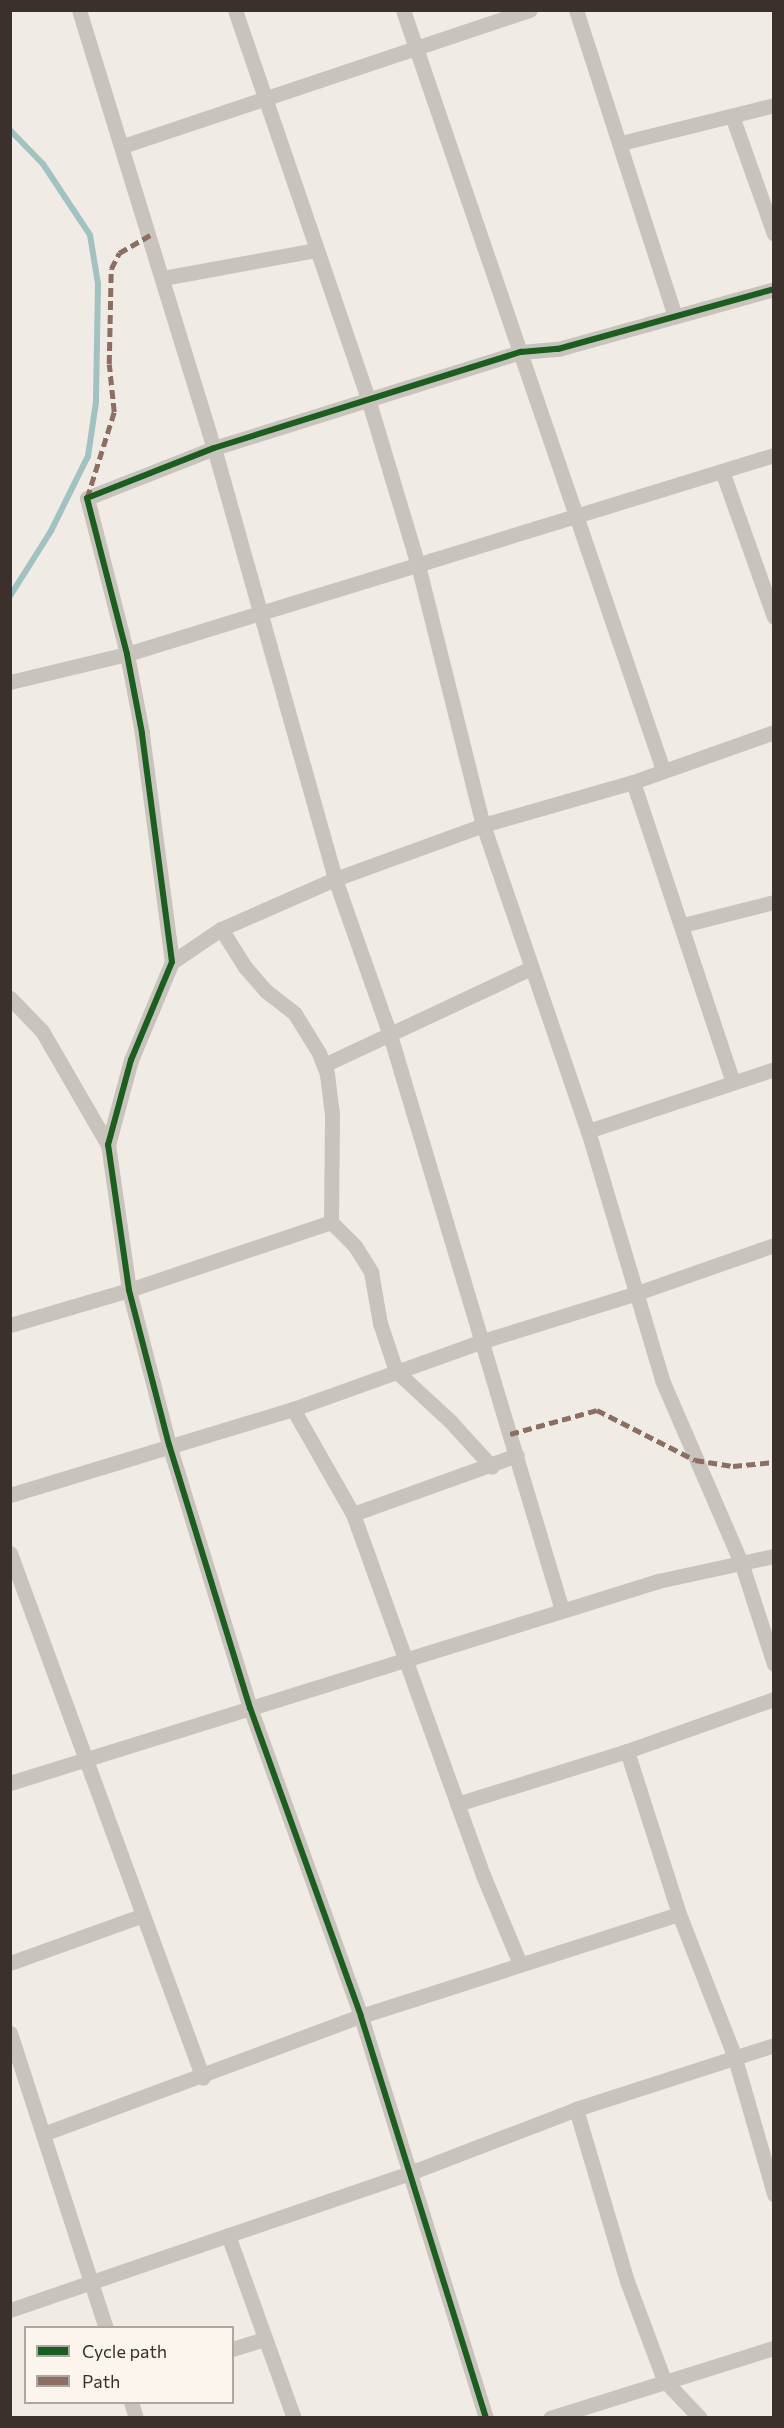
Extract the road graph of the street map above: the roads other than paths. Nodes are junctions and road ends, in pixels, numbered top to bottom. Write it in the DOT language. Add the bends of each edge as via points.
graph roads {
  1 [pos="79,10"];
  2 [pos="235,10"];
  3 [pos="403,10"];
  4 [pos="530,10"];
  5 [pos="576,10"];
  6 [pos="414,46"];
  7 [pos="265,100"];
  8 [pos="774,105"];
  9 [pos="732,116"];
  10 [pos="621,143"];
  11 [pos="123,146"];
  12 [pos="774,234"];
  13 [pos="316,250"];
  14 [pos="163,278"];
  15 [pos="774,289"];
  16 [pos="675,316"];
  17 [pos="521,352"];
  18 [pos="369,402"];
  19 [pos="214,448"];
  20 [pos="774,455"];
  21 [pos="722,471"];
  22 [pos="576,515"];
  23 [pos="418,565"];
  24 [pos="258,613"];
  25 [pos="774,617"];
  26 [pos="127,654"];
  27 [pos="10,682"];
  28 [pos="774,732"];
  29 [pos="663,770"];
  30 [pos="633,782"];
  31 [pos="483,825"];
  32 [pos="335,879"];
  33 [pos="774,902"];
  34 [pos="683,925"];
  35 [pos="221,928"];
  36 [pos="172,962"];
  37 [pos="531,968"];
  38 [pos="10,998"];
  39 [pos="390,1035"];
  40 [pos="324,1065"];
  41 [pos="774,1069"];
  42 [pos="732,1080"];
  43 [pos="588,1131"];
  44 [pos="108,1145"];
  45 [pos="331,1222"];
  46 [pos="774,1245"];
  47 [pos="129,1290"];
  48 [pos="637,1293"];
  49 [pos="10,1324"];
  50 [pos="483,1341"];
  51 [pos="396,1371"];
  52 [pos="293,1409"];
  53 [pos="169,1445"];
  54 [pos="517,1455"];
  55 [pos="492,1467"];
  56 [pos="10,1495"];
  57 [pos="353,1514"];
  58 [pos="10,1553"];
  59 [pos="774,1556"];
  60 [pos="742,1564"];
  61 [pos="562,1610"];
  62 [pos="404,1660"];
  63 [pos="774,1664"];
  64 [pos="774,1699"];
  65 [pos="250,1708"];
  66 [pos="627,1751"];
  67 [pos="84,1759"];
  68 [pos="10,1783"];
  69 [pos="457,1804"];
  70 [pos="679,1914"];
  71 [pos="143,1915"];
  72 [pos="10,1963"];
  73 [pos="520,1964"];
  74 [pos="361,2016"];
  75 [pos="10,2033"];
  76 [pos="774,2045"];
  77 [pos="734,2055"];
  78 [pos="203,2078"];
  79 [pos="576,2109"];
  80 [pos="43,2134"];
  81 [pos="407,2174"];
  82 [pos="774,2194"];
  83 [pos="228,2235"];
  84 [pos="90,2280"];
  85 [pos="10,2310"];
  86 [pos="105,2326"];
  87 [pos="265,2339"];
  88 [pos="234,2348"];
  89 [pos="774,2348"];
  90 [pos="664,2380"];
  91 [pos="294,2418"];
  92 [pos="486,2418"];
  93 [pos="550,2418"];
  94 [pos="700,2418"];
  1 -- 11 [label="street"];
  2 -- 7 [label="street"];
  3 -- 6 [label="street"];
  4 -- 6 [label="street"];
  5 -- 10 [label="street"];
  6 -- 7 [label="street"];
  6 -- 17 [label="street"];
  7 -- 11 [label="street"];
  7 -- 13 [label="street"];
  8 -- 9 [label="street"];
  9 -- 10 [label="street"];
  9 -- 12 [label="street"];
  10 -- 16 [label="street"];
  11 -- 14 [label="street"];
  13 -- 14 [label="street"];
  13 -- 18 [label="street"];
  14 -- 19 [label="street"];
  15 -- 16 [label="street"];
  16 -- 17 [label="street" via="558,349"];
  17 -- 18 [label="street"];
  17 -- 22 [label="street"];
  18 -- 19 [label="street"];
  18 -- 23 [label="street"];
  19 -- 24 [label="street"];
  19 -- 26 [label="street" via="87,498"];
  20 -- 21 [label="street"];
  21 -- 22 [label="street"];
  21 -- 25 [label="street"];
  22 -- 23 [label="street"];
  22 -- 29 [label="street"];
  23 -- 24 [label="street"];
  23 -- 31 [label="street"];
  24 -- 26 [label="street"];
  24 -- 32 [label="street"];
  26 -- 27 [label="street"];
  26 -- 36 [label="street" via="153,803"];
  28 -- 29 [label="street"];
  29 -- 30 [label="street"];
  30 -- 31 [label="street"];
  30 -- 34 [label="street"];
  31 -- 32 [label="street"];
  31 -- 37 [label="street"];
  32 -- 35 [label="street"];
  32 -- 39 [label="street"];
  33 -- 34 [label="street"];
  34 -- 42 [label="street"];
  35 -- 36 [label="street"];
  35 -- 40 [label="street" via="257,982 295,1014"];
  36 -- 44 [label="street" via="130,1060"];
  37 -- 39 [label="street"];
  37 -- 43 [label="street"];
  38 -- 44 [label="street" via="42,1031"];
  39 -- 40 [label="street"];
  39 -- 50 [label="street"];
  40 -- 45 [label="street" via="332,1112"];
  41 -- 42 [label="street"];
  42 -- 43 [label="street"];
  43 -- 48 [label="street"];
  44 -- 47 [label="street"];
  45 -- 47 [label="street"];
  45 -- 51 [label="street" via="355,1246 371,1272 380,1323"];
  46 -- 48 [label="street"];
  47 -- 49 [label="street"];
  47 -- 53 [label="street"];
  48 -- 50 [label="street"];
  48 -- 60 [label="street" via="662,1380"];
  50 -- 51 [label="street"];
  50 -- 54 [label="street"];
  51 -- 52 [label="street"];
  51 -- 55 [label="street"];
  52 -- 53 [label="street"];
  52 -- 57 [label="street"];
  53 -- 56 [label="street"];
  53 -- 65 [label="street"];
  54 -- 55 [label="street"];
  54 -- 61 [label="street"];
  55 -- 57 [label="street"];
  57 -- 62 [label="street"];
  58 -- 67 [label="street"];
  59 -- 60 [label="street"];
  60 -- 61 [label="street" via="658,1581"];
  60 -- 63 [label="street"];
  61 -- 62 [label="street"];
  62 -- 65 [label="street"];
  62 -- 69 [label="street"];
  64 -- 66 [label="street"];
  65 -- 67 [label="street"];
  65 -- 74 [label="street"];
  66 -- 69 [label="street"];
  66 -- 70 [label="street"];
  67 -- 68 [label="street"];
  67 -- 71 [label="street"];
  69 -- 73 [label="street"];
  70 -- 73 [label="street"];
  70 -- 77 [label="street"];
  71 -- 72 [label="street"];
  71 -- 78 [label="street"];
  73 -- 74 [label="street"];
  74 -- 78 [label="street"];
  74 -- 81 [label="street"];
  75 -- 80 [label="street"];
  76 -- 77 [label="street"];
  77 -- 79 [label="street"];
  77 -- 82 [label="street"];
  78 -- 80 [label="street"];
  79 -- 81 [label="street"];
  79 -- 90 [label="street" via="627,2281"];
  80 -- 84 [label="street"];
  81 -- 83 [label="street"];
  81 -- 92 [label="street"];
  83 -- 84 [label="street"];
  83 -- 87 [label="street"];
  84 -- 85 [label="street"];
  84 -- 86 [label="street"];
  87 -- 88 [label="street"];
  87 -- 91 [label="street"];
  89 -- 90 [label="street"];
  90 -- 93 [label="street"];
  90 -- 94 [label="street"];
}
